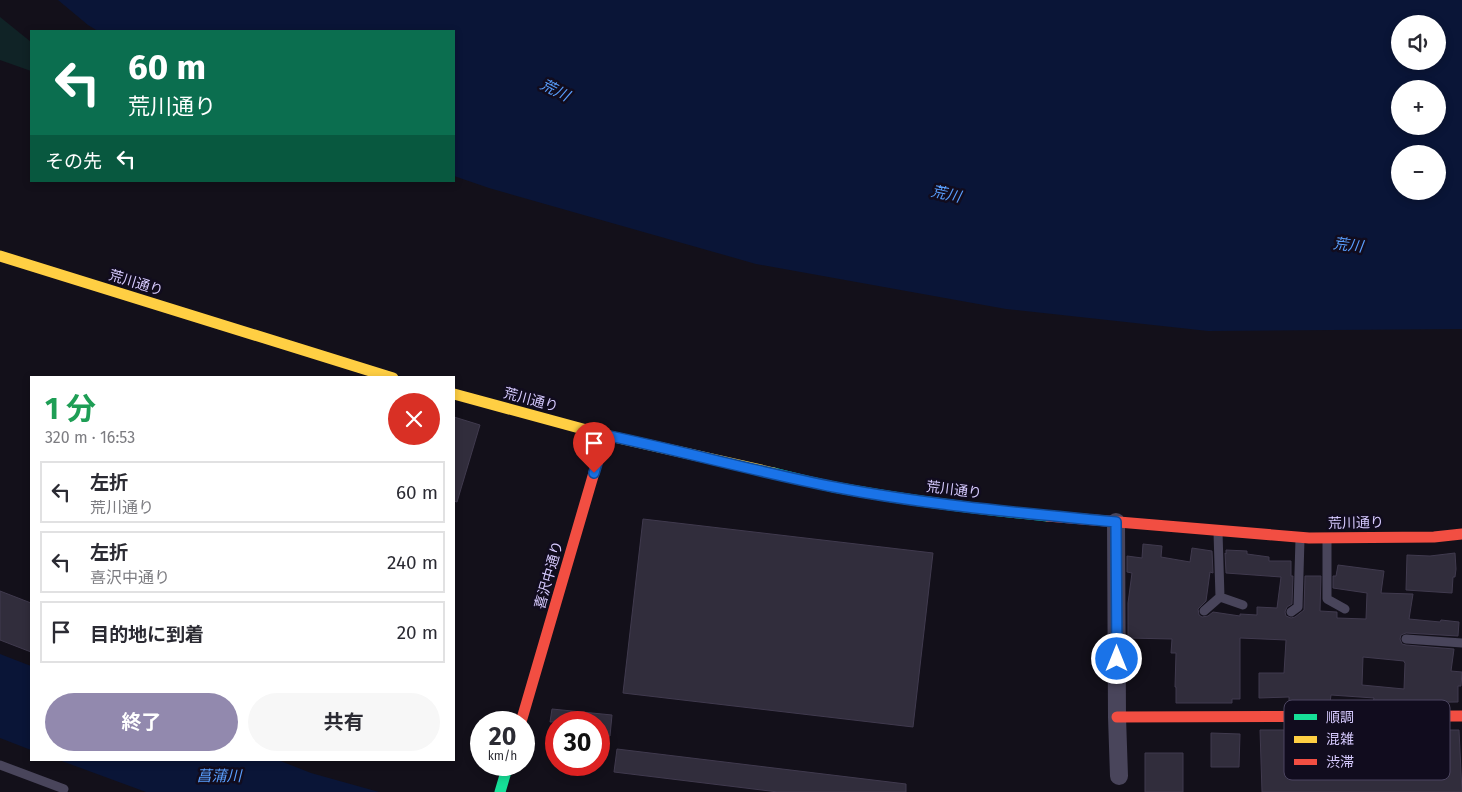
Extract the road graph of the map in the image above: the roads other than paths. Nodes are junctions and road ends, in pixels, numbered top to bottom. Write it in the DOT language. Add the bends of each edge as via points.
graph roads {
  1 [pos="0,256"];
  2 [pos="387,376"];
  3 [pos="455,394"];
  4 [pos="605,435"];
  5 [pos="1116,522"];
  6 [pos="1218,530"];
  7 [pos="1462,534"];
  8 [pos="1300,537"];
  9 [pos="1327,538"];
  10 [pos="1220,597"];
  11 [pos="1243,606"];
  12 [pos="1345,609"];
  13 [pos="1204,611"];
  14 [pos="1291,612"];
  15 [pos="1406,639"];
  16 [pos="1462,643"];
  17 [pos="523,711"];
  18 [pos="1117,717"];
  19 [pos="1284,717"];
  20 [pos="0,764"];
  21 [pos="505,776"];
  22 [pos="1119,776"];
  23 [pos="64,789"];
  24 [pos="500,792"];
  1 -- 2 [label="street, 荒川通り"];
  3 -- 4 [label="street, 荒川通り"];
  4 -- 5 [label="street, 荒川通り" via="843,488 991,509"];
  4 -- 17 [label="street, 喜沢中通り"];
  5 -- 6 [label="street, 荒川通り"];
  5 -- 18 [label="street"];
  6 -- 8 [label="street, 荒川通り"];
  6 -- 10 [label="lane"];
  7 -- 9 [label="street, 荒川通り"];
  8 -- 9 [label="street, 荒川通り"];
  8 -- 14 [label="lane" via="1298,607"];
  9 -- 12 [label="lane" via="1327,599"];
  10 -- 11 [label="lane"];
  10 -- 13 [label="lane"];
  15 -- 16 [label="lane"];
  18 -- 19 [label="street"];
  18 -- 22 [label="street"];
  20 -- 23 [label="lane"];
  21 -- 24 [label="street"];
}
